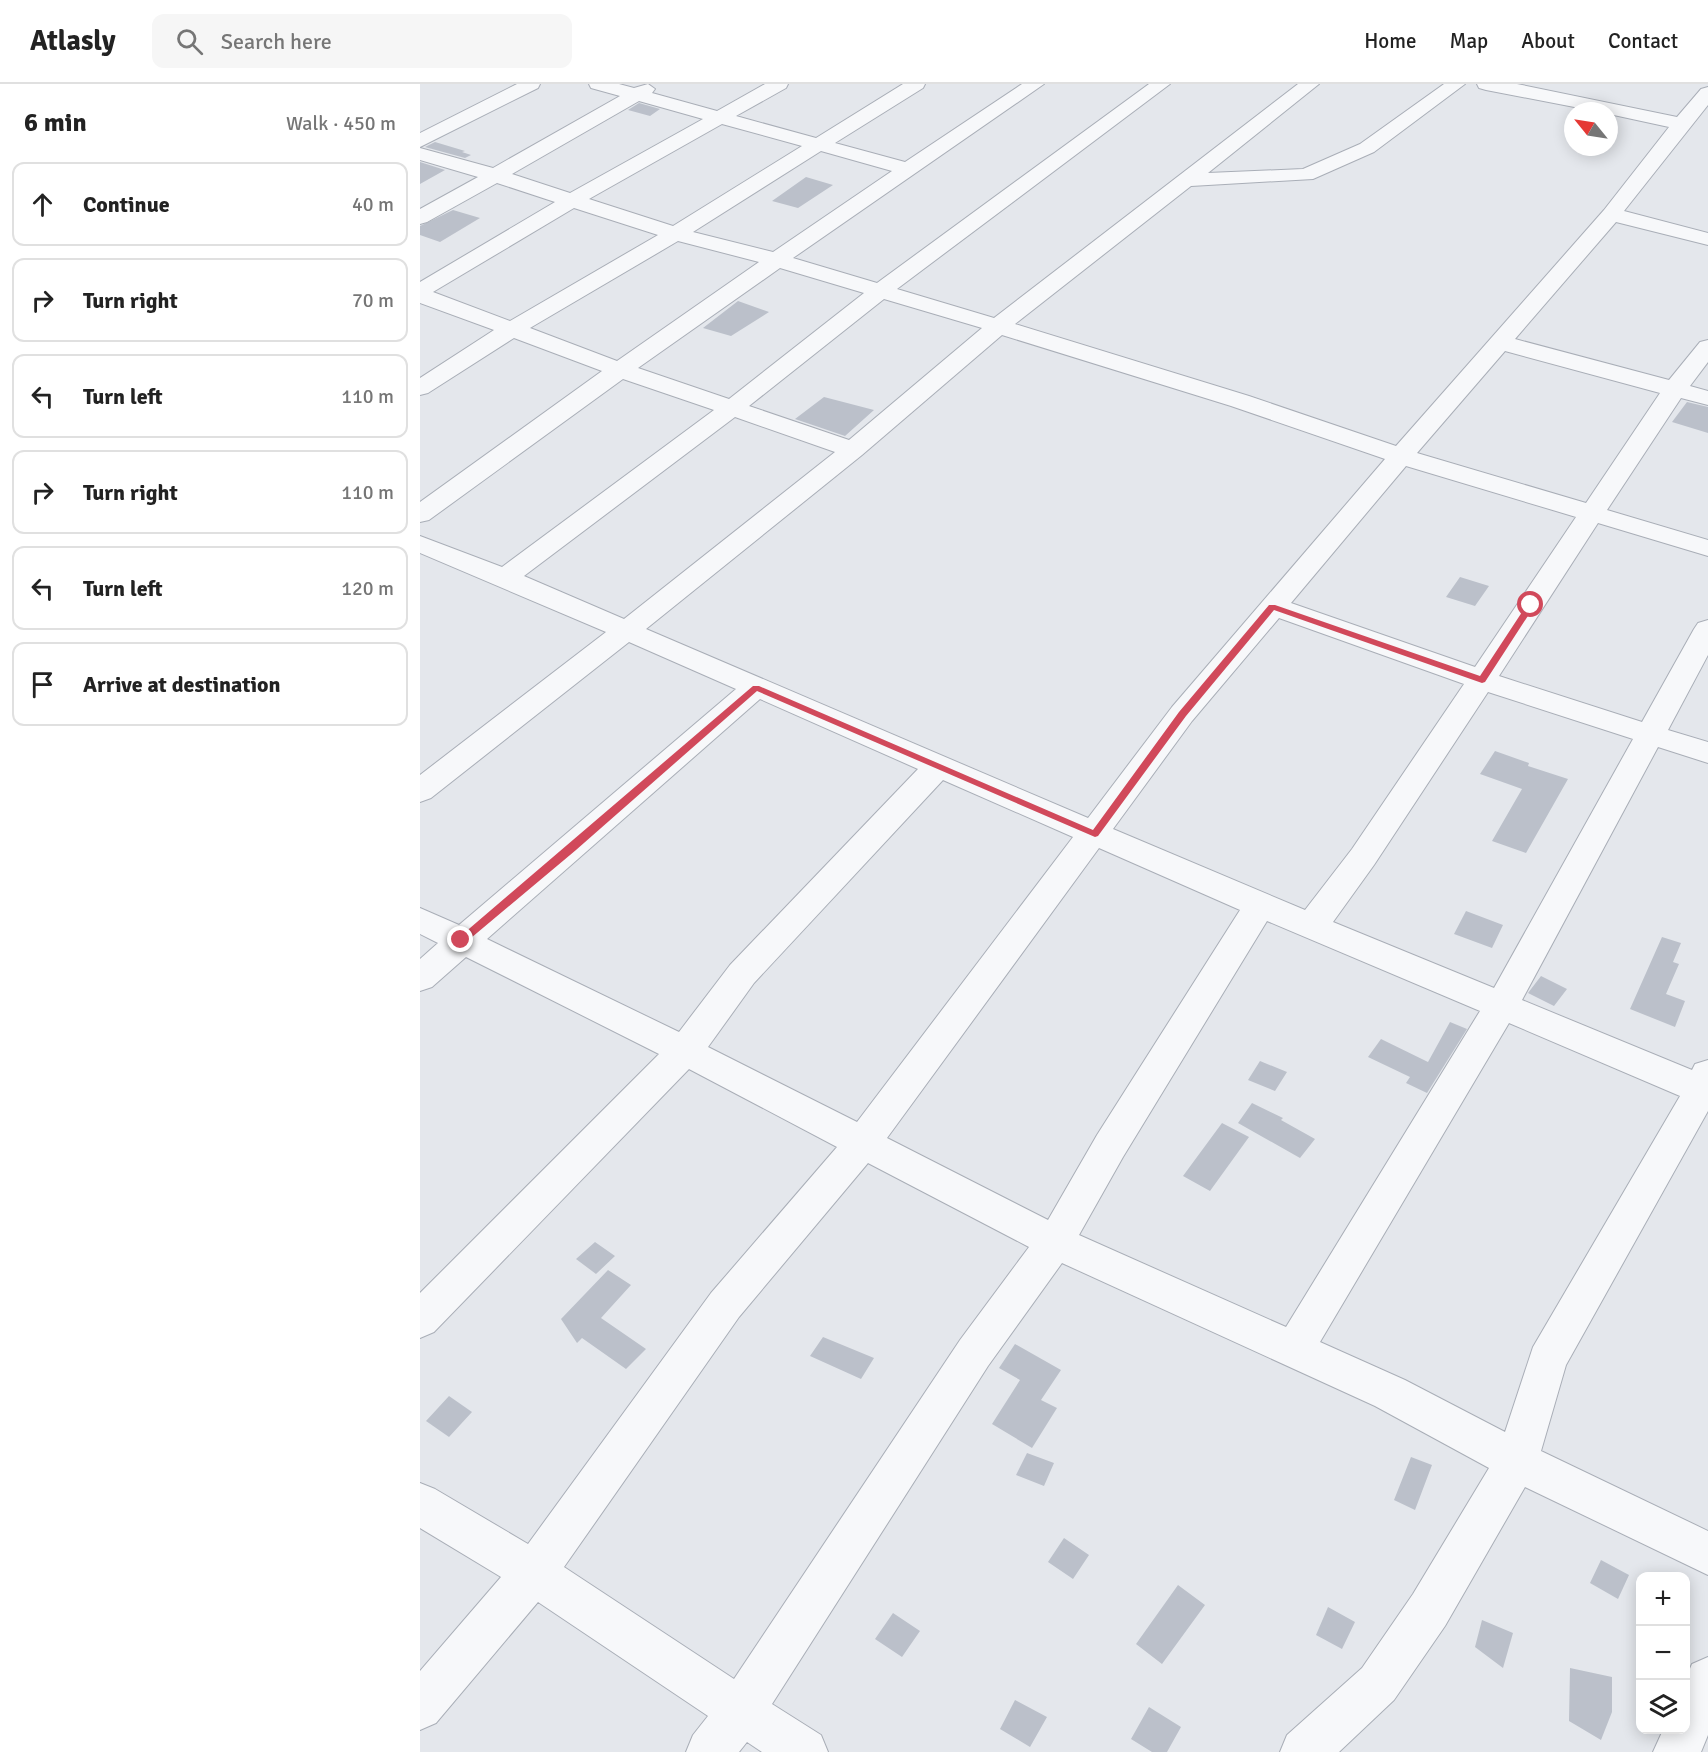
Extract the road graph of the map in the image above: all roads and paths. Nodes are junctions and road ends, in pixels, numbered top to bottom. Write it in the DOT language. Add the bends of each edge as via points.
graph roads {
  1 [pos="531,84"];
  2 [pos="598,84"];
  3 [pos="656,84"];
  4 [pos="779,84"];
  5 [pos="916,84"];
  6 [pos="1035,84"];
  7 [pos="1161,84"];
  8 [pos="1310,84"];
  9 [pos="1456,84"];
  10 [pos="1486,84"];
  11 [pos="1563,90"];
  12 [pos="1708,93"];
  13 [pos="637,94"];
  14 [pos="720,118"];
  15 [pos="1681,124"];
  16 [pos="420,141"];
  17 [pos="820,144"];
  18 [pos="420,154"];
  19 [pos="908,169"];
  20 [pos="494,175"];
  21 [pos="1185,180"];
  22 [pos="573,200"];
  23 [pos="1611,214"];
  24 [pos="420,218"];
  25 [pos="675,234"];
  26 [pos="1708,239"];
  27 [pos="774,259"];
  28 [pos="881,290"];
  29 [pos="420,293"];
  30 [pos="998,326"];
  31 [pos="512,328"];
  32 [pos="1498,342"];
  33 [pos="1708,347"];
  34 [pos="618,369"];
  35 [pos="420,388"];
  36 [pos="1674,390"];
  37 [pos="1708,398"];
  38 [pos="731,409"];
  39 [pos="853,450"];
  40 [pos="1401,456"];
  41 [pos="420,514"];
  42 [pos="1591,514"];
  43 [pos="420,544"];
  44 [pos="1708,548"];
  45 [pos="505,578"];
  46 [pos="1272,606"];
  47 [pos="1708,629"];
  48 [pos="626,631"];
  49 [pos="1482,680"];
  50 [pos="756,687"];
  51 [pos="1650,734"];
  52 [pos="1708,753"];
  53 [pos="938,767"];
  54 [pos="420,791"];
  55 [pos="1095,834"];
  56 [pos="1260,905"];
  57 [pos="420,920"];
  58 [pos="1311,927"];
  59 [pos="461,940"];
  60 [pos="420,978"];
  61 [pos="1501,1007"];
  62 [pos="685,1051"];
  63 [pos="1706,1085"];
  64 [pos="863,1142"];
  65 [pos="1055,1242"];
  66 [pos="420,1320"];
  67 [pos="1295,1348"];
  68 [pos="1517,1461"];
  69 [pos="420,1504"];
  70 [pos="1708,1554"];
  71 [pos="534,1572"];
  72 [pos="1708,1680"];
  73 [pos="420,1707"];
  74 [pos="742,1709"];
  75 [pos="712,1750"];
  76 [pos="804,1752"];
  77 [pos="1304,1752"];
  78 [pos="1677,1752"];
  1 -- 16 [label="street"];
  2 -- 13 [label="street"];
  3 -- 13 [label="street"];
  4 -- 14 [label="street"];
  5 -- 17 [label="street"];
  6 -- 19 [label="street"];
  7 -- 28 [label="street"];
  8 -- 21 [label="street"];
  9 -- 21 [label="street" via="1367,148 1306,175"];
  10 -- 11 [label="street"];
  11 -- 15 [label="street"];
  12 -- 15 [label="street"];
  13 -- 14 [label="street"];
  13 -- 20 [label="street"];
  14 -- 17 [label="street"];
  14 -- 22 [label="street"];
  15 -- 23 [label="street"];
  17 -- 19 [label="street"];
  17 -- 25 [label="street"];
  18 -- 20 [label="street"];
  19 -- 27 [label="street"];
  20 -- 22 [label="street"];
  20 -- 24 [label="street"];
  21 -- 30 [label="street"];
  22 -- 25 [label="street"];
  22 -- 29 [label="street"];
  23 -- 26 [label="street"];
  23 -- 32 [label="street"];
  25 -- 27 [label="street"];
  25 -- 31 [label="street"];
  27 -- 28 [label="street"];
  27 -- 34 [label="street"];
  28 -- 30 [label="street"];
  28 -- 38 [label="street"];
  29 -- 31 [label="street"];
  30 -- 39 [label="street"];
  30 -- 40 [label="street"];
  31 -- 34 [label="street"];
  31 -- 35 [label="street"];
  32 -- 36 [label="street"];
  32 -- 40 [label="street"];
  33 -- 36 [label="street"];
  34 -- 38 [label="street"];
  34 -- 41 [label="street"];
  36 -- 37 [label="street"];
  36 -- 42 [label="street"];
  38 -- 39 [label="street"];
  38 -- 45 [label="street"];
  39 -- 48 [label="street"];
  40 -- 42 [label="street"];
  40 -- 46 [label="street"];
  42 -- 44 [label="street"];
  42 -- 49 [label="street"];
  43 -- 45 [label="street"];
  45 -- 48 [label="street"];
  46 -- 49 [label="street"];
  46 -- 55 [label="street" via="1182,714"];
  47 -- 51 [label="street"];
  48 -- 50 [label="street"];
  48 -- 54 [label="street"];
  49 -- 51 [label="street"];
  49 -- 58 [label="street"];
  50 -- 53 [label="street"];
  50 -- 59 [label="street"];
  51 -- 52 [label="street"];
  51 -- 61 [label="street"];
  53 -- 55 [label="street"];
  53 -- 62 [label="street" via="742,974"];
  55 -- 56 [label="street"];
  55 -- 64 [label="street"];
  56 -- 58 [label="street"];
  56 -- 65 [label="street"];
  57 -- 59 [label="street"];
  58 -- 61 [label="street"];
  59 -- 60 [label="street"];
  59 -- 62 [label="street"];
  61 -- 63 [label="street"];
  61 -- 67 [label="street"];
  62 -- 64 [label="street"];
  62 -- 66 [label="street"];
  63 -- 68 [label="street" via="1547,1360"];
  64 -- 65 [label="street"];
  64 -- 71 [label="street" via="725,1305"];
  65 -- 67 [label="street"];
  65 -- 74 [label="street" via="974,1353"];
  67 -- 68 [label="street"];
  68 -- 70 [label="street"];
  68 -- 77 [label="street" via="1429,1610 1378,1684"];
  69 -- 71 [label="street"];
  71 -- 73 [label="street"];
  71 -- 74 [label="street"];
  72 -- 78 [label="street"];
  74 -- 75 [label="street"];
  74 -- 76 [label="street"];
}
